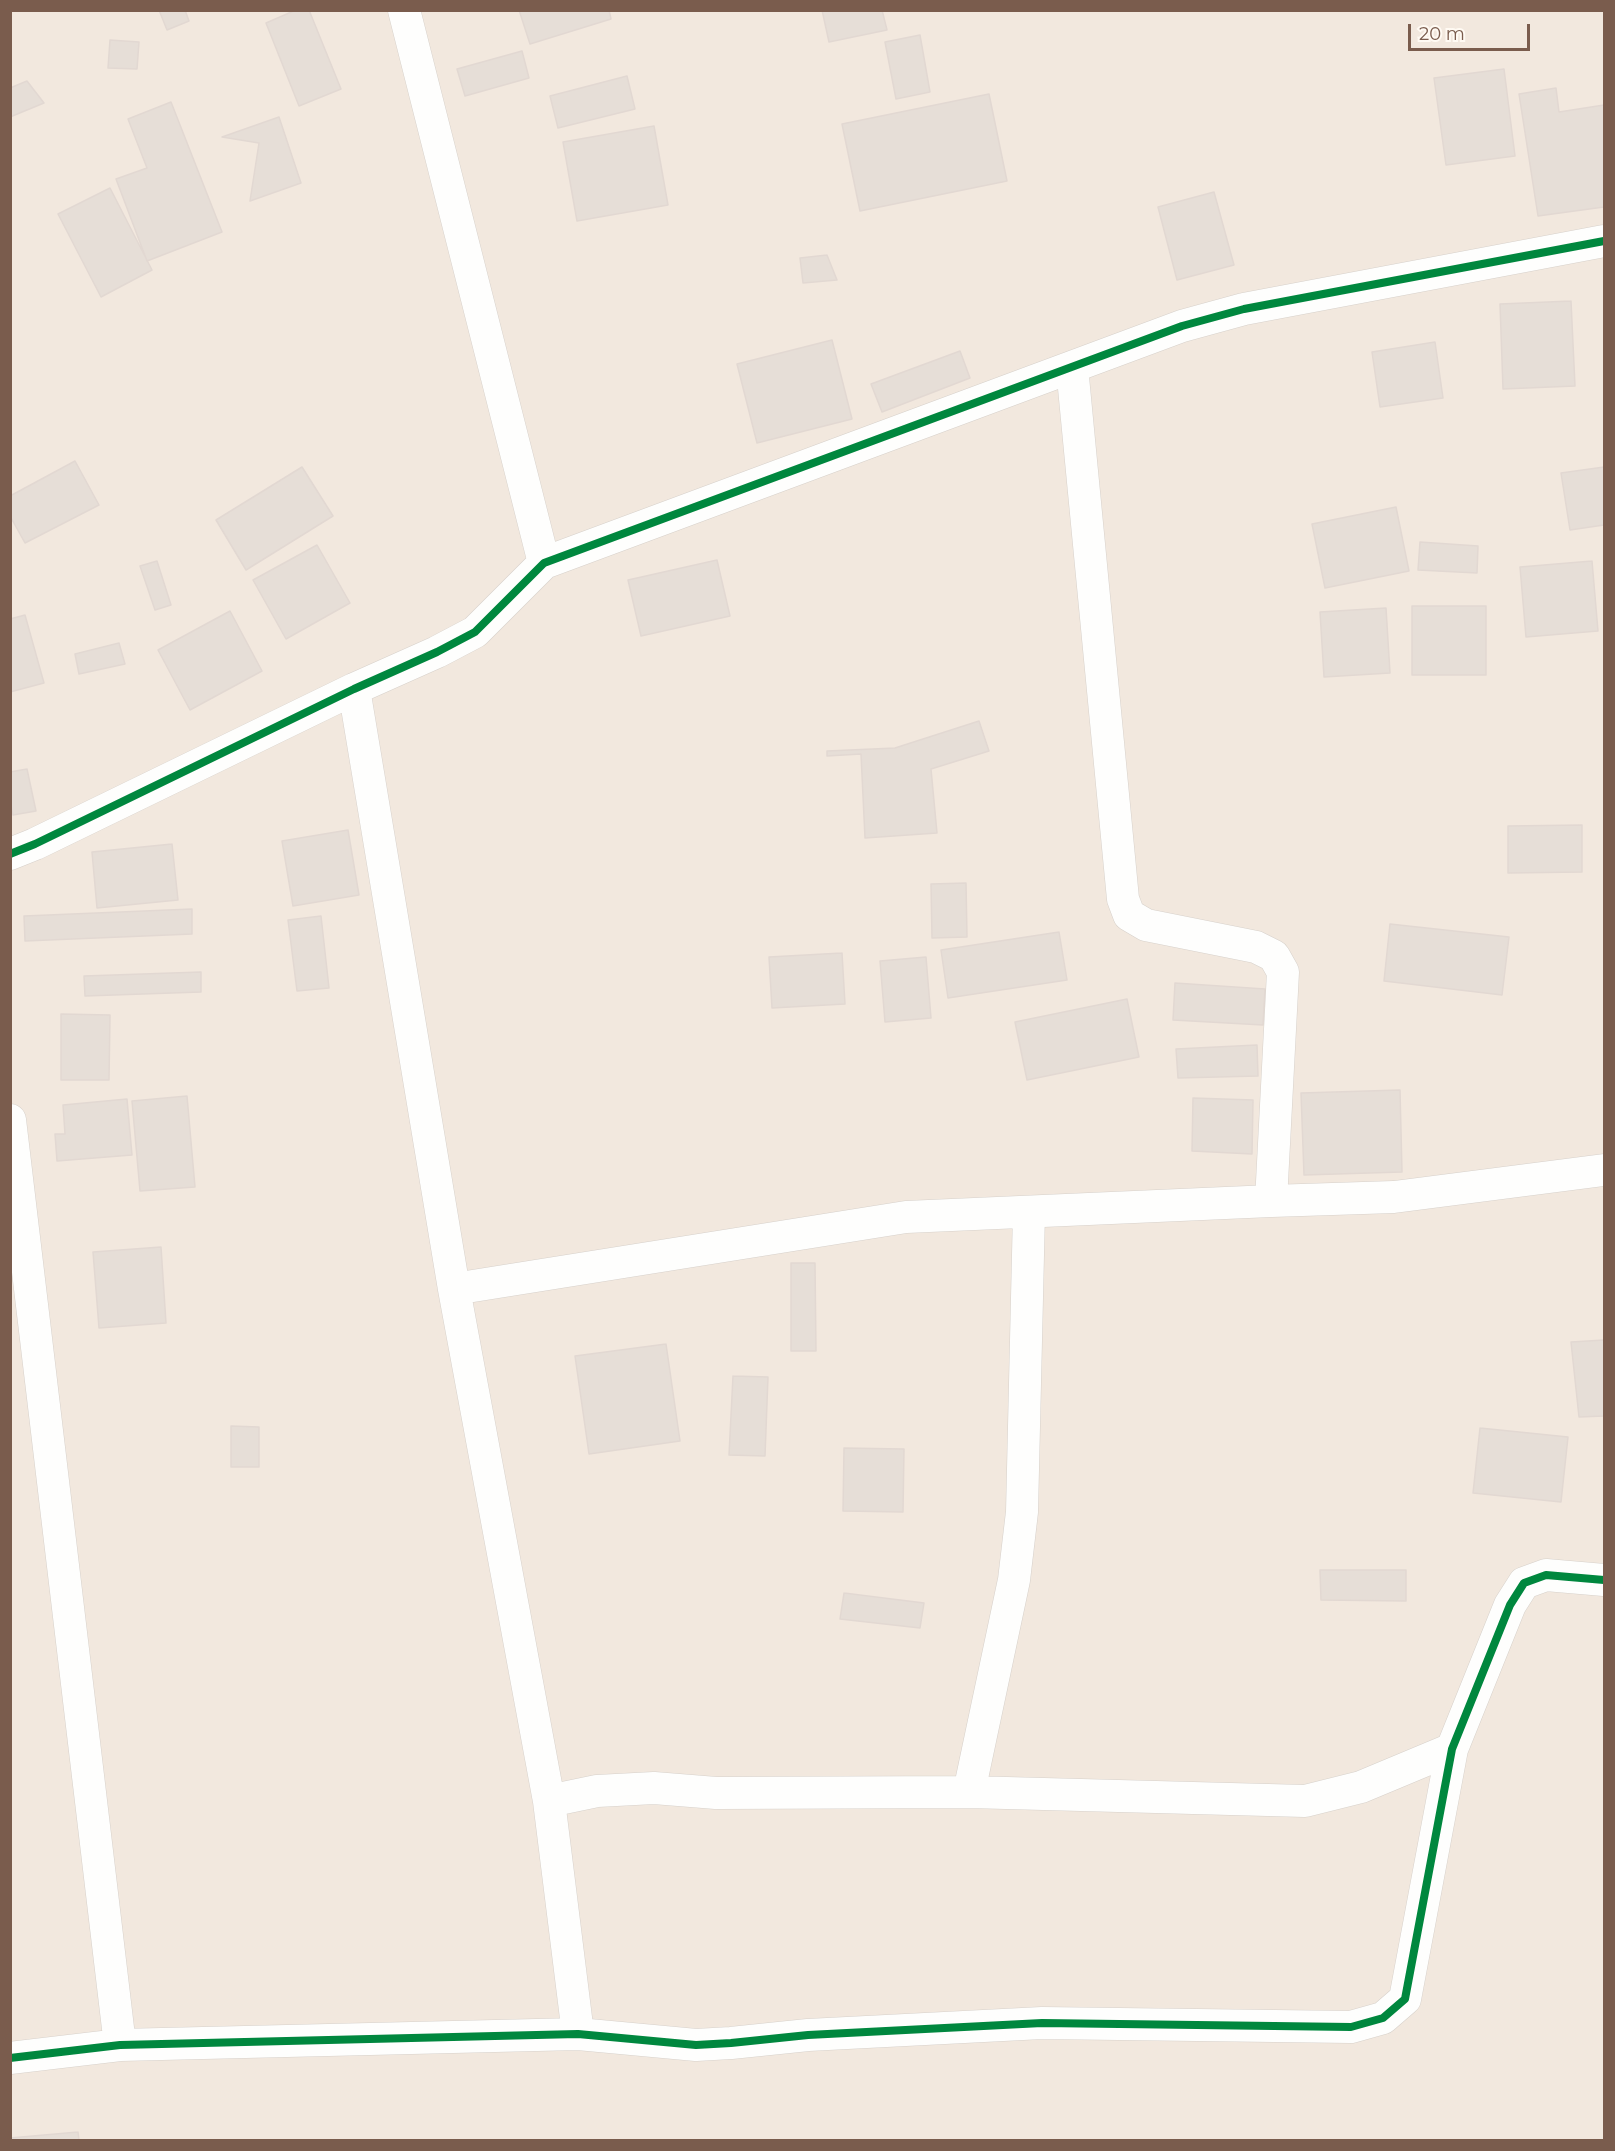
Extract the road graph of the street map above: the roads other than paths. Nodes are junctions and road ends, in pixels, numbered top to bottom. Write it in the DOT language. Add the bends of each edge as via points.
graph roads {
  1 [pos="404,10"];
  2 [pos="1605,241"];
  3 [pos="1072,368"];
  4 [pos="544,564"];
  5 [pos="354,689"];
  6 [pos="10,854"];
  7 [pos="10,1120"];
  8 [pos="1605,1170"];
  9 [pos="1271,1201"];
  10 [pos="1029,1212"];
  11 [pos="16,1217"];
  12 [pos="454,1289"];
  13 [pos="1605,1580"];
  14 [pos="1452,1749"];
  15 [pos="969,1792"];
  16 [pos="549,1800"];
  17 [pos="578,2034"];
  18 [pos="120,2045"];
  19 [pos="10,2058"];
  1 -- 4 [label="street"];
  2 -- 3 [label="street" via="1244,309 1182,326"];
  3 -- 4 [label="street"];
  3 -- 9 [label="street" via="1123,899 1129,915 1146,925 1256,947 1274,956 1283,972"];
  4 -- 5 [label="street" via="475,632"];
  5 -- 6 [label="street"];
  5 -- 12 [label="street"];
  7 -- 11 [label="street"];
  8 -- 9 [label="street" via="1394,1197"];
  9 -- 10 [label="street"];
  10 -- 12 [label="street" via="906,1217"];
  10 -- 15 [label="street" via="1022,1512 1014,1580"];
  11 -- 18 [label="street"];
  12 -- 16 [label="street"];
  13 -- 14 [label="street" via="1546,1575 1524,1583 1510,1605"];
  14 -- 15 [label="street" via="1361,1786 1305,1801"];
  14 -- 17 [label="street" via="1406,1999 1383,2018 1351,2027 1042,2023 696,2045"];
  15 -- 16 [label="street" via="716,1793 654,1788 597,1791"];
  16 -- 17 [label="street"];
  17 -- 18 [label="street"];
  18 -- 19 [label="street"];
}
